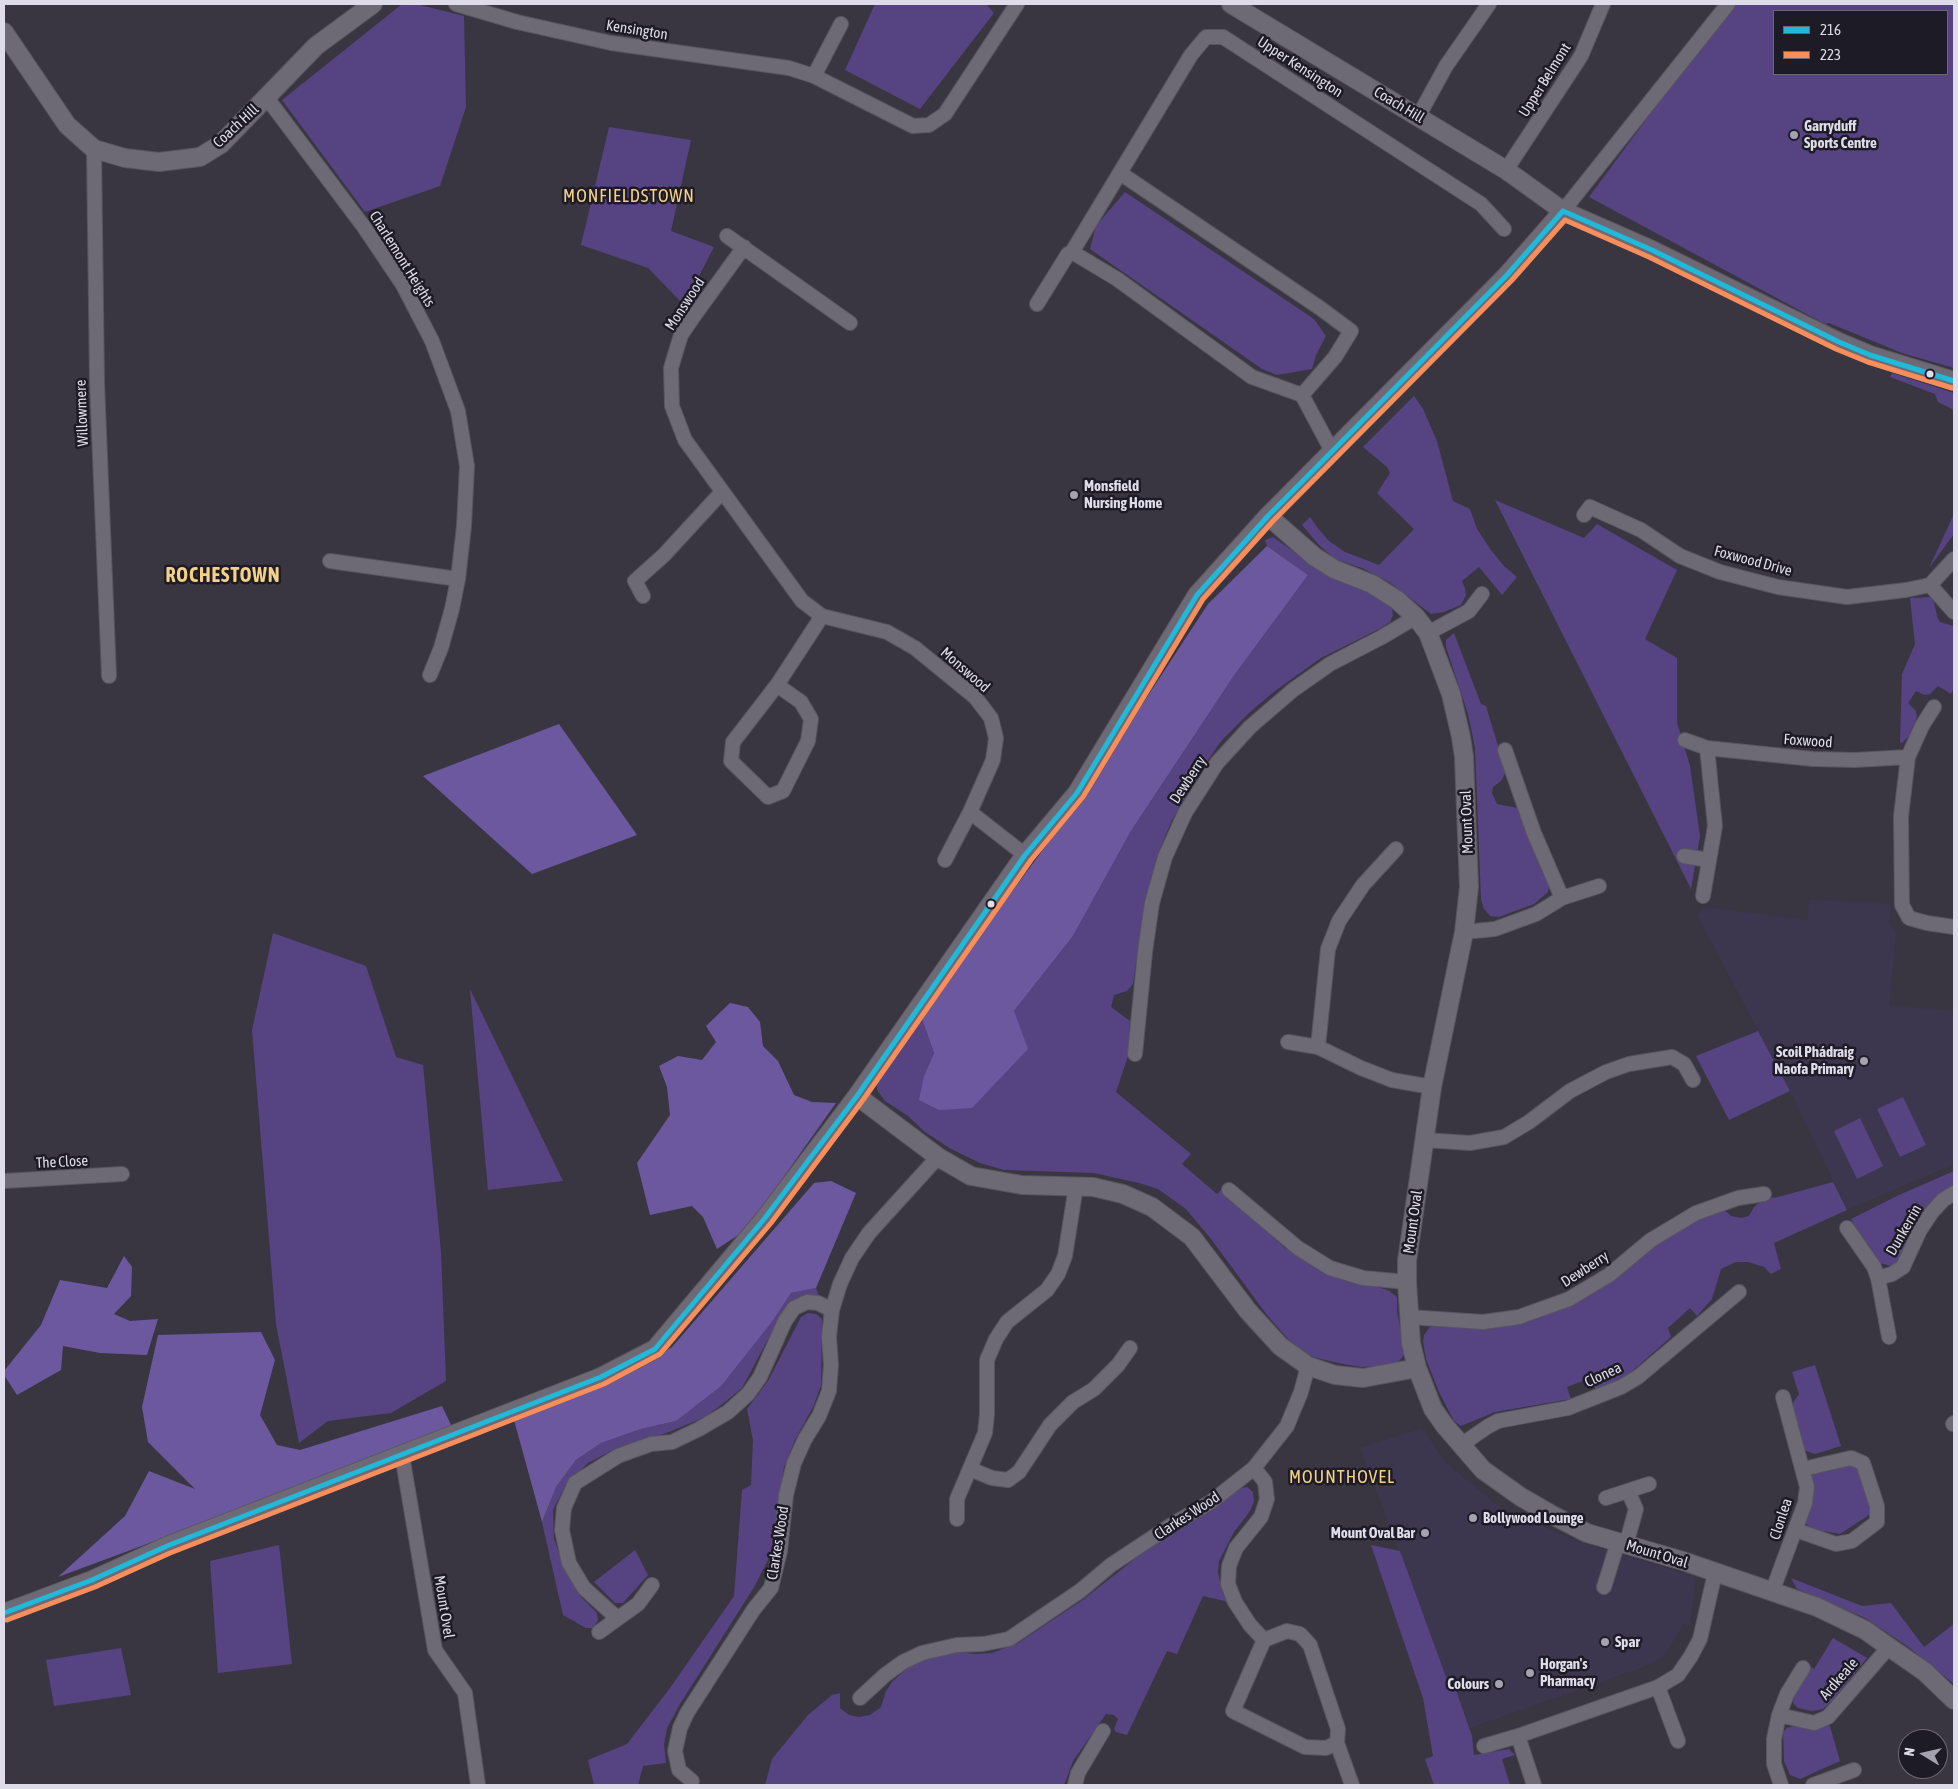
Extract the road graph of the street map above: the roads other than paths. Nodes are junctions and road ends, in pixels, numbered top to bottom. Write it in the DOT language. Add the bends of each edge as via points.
graph roads {
  1 [pos="373,4"];
  2 [pos="456,4"];
  3 [pos="1017,4"];
  4 [pos="1231,4"];
  5 [pos="1490,4"];
  6 [pos="1603,4"];
  7 [pos="1728,4"];
  8 [pos="840,24"];
  9 [pos="4,32"];
  10 [pos="814,76"];
  11 [pos="267,98"];
  12 [pos="1418,117"];
  13 [pos="94,149"];
  14 [pos="1506,170"];
  15 [pos="1120,173"];
  16 [pos="1563,211"];
  17 [pos="1504,229"];
  18 [pos="727,236"];
  19 [pos="744,247"];
  20 [pos="1072,252"];
  21 [pos="1037,304"];
  22 [pos="850,323"];
  23 [pos="1954,381"];
  24 [pos="1302,395"];
  25 [pos="1332,451"];
  26 [pos="722,492"];
  27 [pos="1268,516"];
  28 [pos="1584,516"];
  29 [pos="1954,559"];
  30 [pos="330,561"];
  31 [pos="458,579"];
  32 [pos="1930,585"];
  33 [pos="1482,594"];
  34 [pos="643,596"];
  35 [pos="1954,612"];
  36 [pos="822,616"];
  37 [pos="1416,617"];
  38 [pos="1428,633"];
  39 [pos="430,675"];
  40 [pos="109,676"];
  41 [pos="777,684"];
  42 [pos="1934,707"];
  43 [pos="1685,740"];
  44 [pos="1707,748"];
  45 [pos="1504,750"];
  46 [pos="1908,756"];
  47 [pos="970,812"];
  48 [pos="1396,849"];
  49 [pos="1025,855"];
  50 [pos="1684,856"];
  51 [pos="945,860"];
  52 [pos="1709,860"];
  53 [pos="1599,886"];
  54 [pos="1703,896"];
  55 [pos="1562,898"];
  56 [pos="1954,927"];
  57 [pos="1464,932"];
  58 [pos="1288,1042"];
  59 [pos="1318,1047"];
  60 [pos="1135,1054"];
  61 [pos="1693,1080"];
  62 [pos="1432,1086"];
  63 [pos="857,1096"];
  64 [pos="1424,1140"];
  65 [pos="938,1156"];
  66 [pos="122,1174"];
  67 [pos="4,1181"];
  68 [pos="1076,1186"];
  69 [pos="1229,1190"];
  70 [pos="1954,1192"];
  71 [pos="1764,1194"];
  72 [pos="1846,1228"];
  73 [pos="1878,1278"];
  74 [pos="1406,1282"];
  75 [pos="1739,1292"];
  76 [pos="832,1310"];
  77 [pos="1408,1317"];
  78 [pos="1889,1338"];
  79 [pos="1130,1348"];
  80 [pos="1308,1366"];
  81 [pos="1417,1368"];
  82 [pos="1783,1397"];
  83 [pos="1461,1445"];
  84 [pos="402,1455"];
  85 [pos="970,1468"];
  86 [pos="1254,1468"];
  87 [pos="1803,1468"];
  88 [pos="1649,1484"];
  89 [pos="1628,1490"];
  90 [pos="1606,1498"];
  91 [pos="957,1519"];
  92 [pos="1796,1530"];
  93 [pos="1622,1543"];
  94 [pos="1715,1573"];
  95 [pos="652,1585"];
  96 [pos="1604,1587"];
  97 [pos="1772,1592"];
  98 [pos="4,1613"];
  99 [pos="617,1618"];
  100 [pos="599,1632"];
  101 [pos="1264,1640"];
  102 [pos="1889,1646"];
  103 [pos="1803,1668"];
  104 [pos="1658,1687"];
  105 [pos="860,1698"];
  106 [pos="1954,1700"];
  107 [pos="1779,1715"];
  108 [pos="1103,1731"];
  109 [pos="1518,1736"];
  110 [pos="1678,1741"];
  111 [pos="1337,1743"];
  112 [pos="1484,1746"];
  113 [pos="1854,1770"];
  114 [pos="692,1781"];
  115 [pos="478,1785"];
  116 [pos="1075,1785"];
  117 [pos="1352,1785"];
  118 [pos="1534,1785"];
  119 [pos="1781,1785"];
  120 [pos="1813,1785"];
  1 -- 11 [label="street, Coach Hill" via="316,46"];
  2 -- 10 [label="street, Kensington" via="517,22 611,43 788,68"];
  3 -- 10 [label="street, Kensington" via="945,114 929,125 913,126"];
  4 -- 12 [label="street, Coach Hill"];
  5 -- 12 [label="street" via="1446,66"];
  6 -- 14 [label="street, Upper Belmont" via="1581,56"];
  7 -- 16 [label="street"];
  8 -- 10 [label="street"];
  9 -- 13 [label="street, Coach Hill" via="67,124"];
  11 -- 13 [label="street, Coach Hill" via="221,144 200,157 160,162 125,158"];
  11 -- 31 [label="street, Charlemont Heights" via="372,239 402,285 432,341 458,411 466,466"];
  12 -- 14 [label="street, Coach Hill"];
  13 -- 40 [label="street, Willowmere" via="97,383"];
  14 -- 16 [label="street, Coach Hill"];
  15 -- 17 [label="street, Upper Kensington" via="1191,55 1206,37 1223,37 1481,204"];
  15 -- 20 [label="street, Upper Kensington"];
  15 -- 24 [label="street" via="1351,331 1335,357"];
  16 -- 23 [label="street, Coach Hill" via="1652,250 1839,342"];
  16 -- 25 [label="street" via="1507,276"];
  18 -- 19 [label="street"];
  19 -- 22 [label="street"];
  19 -- 26 [label="street, Monswood" via="681,336 671,368 672,406 685,440"];
  20 -- 21 [label="street, Upper Kensington"];
  20 -- 24 [label="street" via="1117,279 1252,377"];
  24 -- 25 [label="street"];
  25 -- 27 [label="street"];
  26 -- 34 [label="street" via="664,555 635,581"];
  26 -- 36 [label="street, Monswood" via="802,601"];
  27 -- 37 [label="street, Mount Oval" via="1315,557 1334,569 1372,584"];
  27 -- 49 [label="street" via="1197,595 1077,793"];
  28 -- 32 [label="street, Foxwood Drive" via="1590,507 1641,530 1680,556 1720,572 1778,587 1847,597"];
  29 -- 32 [label="street"];
  30 -- 31 [label="street"];
  31 -- 39 [label="street, Charlemont Heights" via="442,648"];
  32 -- 35 [label="street"];
  33 -- 38 [label="street" via="1469,611"];
  36 -- 41 [label="street"];
  36 -- 47 [label="street, Monswood" via="887,632 915,648 975,697 991,718 996,738 993,760"];
  37 -- 38 [label="street, Mount Oval"];
  37 -- 60 [label="street, Dewberry" via="1330,664 1293,690 1250,727 1217,763 1184,814 1165,857 1152,903"];
  38 -- 57 [label="street, Mount Oval" via="1451,694 1464,757 1469,887"];
  41 -- 41 [label="street" via="801,702 811,719 808,741 783,791 768,797 731,761 733,742"];
  42 -- 46 [label="street"];
  43 -- 44 [label="street, Foxwood"];
  44 -- 46 [label="street, Foxwood" via="1813,759"];
  44 -- 52 [label="street" via="1715,826"];
  45 -- 55 [label="street"];
  46 -- 56 [label="street" via="1901,816 1902,905 1909,918"];
  47 -- 49 [label="street"];
  47 -- 51 [label="street, Monswood"];
  48 -- 59 [label="street" via="1363,884 1339,921 1328,950"];
  49 -- 63 [label="street"];
  50 -- 52 [label="street"];
  52 -- 54 [label="street"];
  53 -- 55 [label="street"];
  55 -- 57 [label="street" via="1536,914 1495,929"];
  57 -- 62 [label="street, Mount Oval"];
  58 -- 59 [label="street"];
  59 -- 62 [label="street" via="1392,1080"];
  61 -- 64 [label="street" via="1684,1064 1672,1057 1630,1064 1606,1072 1570,1091 1504,1137 1470,1143"];
  62 -- 64 [label="street, Mount Oval"];
  63 -- 65 [label="street"];
  63 -- 84 [label="street" via="765,1218 655,1349 601,1377"];
  64 -- 74 [label="street, Mount Oval"];
  65 -- 68 [label="street" via="970,1176 1022,1185"];
  65 -- 76 [label="street, Clarkes Wood" via="869,1233 852,1258"];
  66 -- 67 [label="street, The Close"];
  68 -- 80 [label="street" via="1123,1194 1152,1207 1192,1237 1248,1311 1280,1346"];
  68 -- 85 [label="street" via="1065,1256 1058,1274 1047,1290 1006,1322 988,1360 985,1433"];
  69 -- 74 [label="street" via="1298,1248 1330,1268 1363,1278"];
  70 -- 73 [label="street, Dunkerrin" via="1932,1212 1903,1267"];
  71 -- 77 [label="street, Dewberry" via="1738,1198 1696,1213 1651,1240 1610,1275 1569,1299 1519,1317 1483,1322"];
  72 -- 73 [label="street, Dunkerrin" via="1874,1267"];
  73 -- 78 [label="street, Dunkerrin"];
  74 -- 77 [label="street, Mount Oval"];
  75 -- 83 [label="street, Clonea" via="1621,1387 1568,1408 1498,1421"];
  76 -- 99 [label="street" via="807,1302 794,1308 760,1377 748,1394 728,1412 672,1442 651,1444 618,1456 576,1483 564,1508 562,1530 569,1563 584,1588"];
  76 -- 114 [label="street, Clarkes Wood" via="829,1391 794,1464 771,1588 754,1609 680,1728 675,1751 679,1770"];
  77 -- 81 [label="street, Mount Oval"];
  79 -- 85 [label="street" via="1094,1389 1073,1402 1050,1425 1019,1472 1008,1480 992,1478"];
  80 -- 81 [label="street" via="1335,1375 1363,1378"];
  80 -- 86 [label="street, Clarkes Wood" via="1288,1426"];
  81 -- 83 [label="street, Mount Oval" via="1433,1409"];
  82 -- 87 [label="street, Clonlea"];
  83 -- 93 [label="street, Mount Oval" via="1483,1470 1521,1497 1587,1533"];
  84 -- 98 [label="street"];
  84 -- 115 [label="street, Mount Ovel" via="435,1650 465,1692"];
  85 -- 91 [label="street" via="958,1499"];
  86 -- 101 [label="street" via="1265,1482 1267,1499 1261,1517 1236,1548 1229,1566 1228,1584 1250,1626"];
  86 -- 105 [label="street, Clarkes Wood" via="1212,1502 1111,1565 1080,1591 1009,1639 922,1653 886,1674"];
  87 -- 92 [label="street, Clonlea" via="1807,1487"];
  87 -- 92 [label="street" via="1851,1458 1863,1463 1877,1506 1877,1522 1852,1541 1836,1544"];
  88 -- 89 [label="street"];
  89 -- 90 [label="street"];
  89 -- 93 [label="street" via="1636,1509"];
  92 -- 97 [label="street, Clonlea"];
  93 -- 94 [label="street, Mount Oval"];
  93 -- 96 [label="street"];
  94 -- 97 [label="street, Mount Oval"];
  94 -- 104 [label="street" via="1700,1639 1692,1656 1678,1675"];
  95 -- 99 [label="street" via="638,1604"];
  97 -- 102 [label="street, Mount Oval" via="1817,1607 1865,1630"];
  99 -- 100 [label="street"];
  101 -- 111 [label="street" via="1287,1631 1300,1634 1310,1645 1338,1729"];
  101 -- 111 [label="street" via="1233,1711 1305,1747 1326,1748"];
  102 -- 106 [label="street, Mount Oval" via="1925,1672"];
  102 -- 107 [label="street, Ardkeale" via="1828,1718 1814,1723"];
  103 -- 107 [label="street"];
  104 -- 109 [label="street"];
  104 -- 110 [label="street"];
  107 -- 119 [label="street" via="1774,1739 1774,1764"];
  108 -- 116 [label="street" via="1078,1773"];
  109 -- 112 [label="street"];
  109 -- 118 [label="street"];
  111 -- 117 [label="street"];
  113 -- 120 [label="street"];
}
